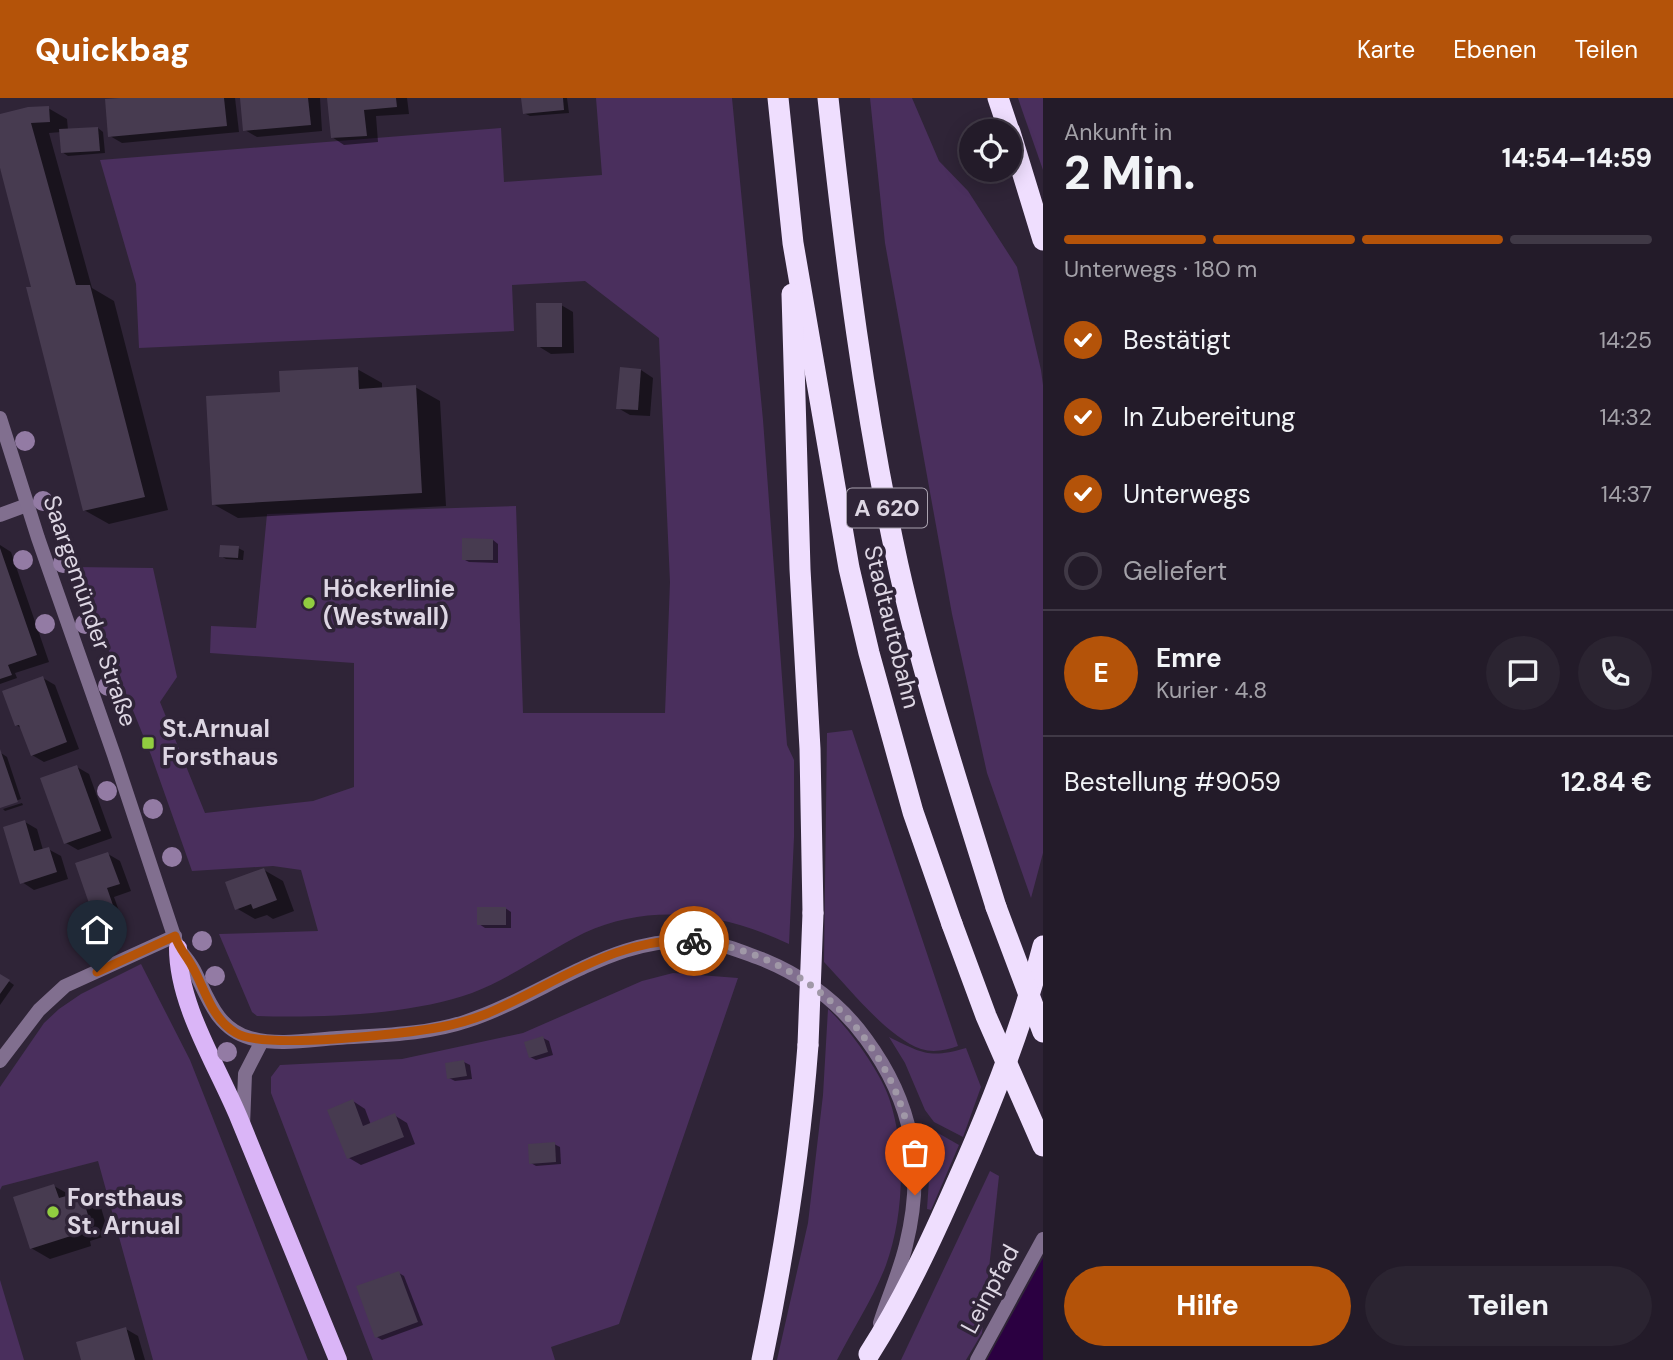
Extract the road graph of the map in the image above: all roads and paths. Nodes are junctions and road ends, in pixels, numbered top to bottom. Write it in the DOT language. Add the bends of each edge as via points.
graph roads {
  1 [pos="778,98"];
  2 [pos="828,98"];
  3 [pos="998,98"];
  4 [pos="1005,119"];
  5 [pos="1022,171"];
  6 [pos="1043,240"];
  7 [pos="793,243"];
  8 [pos="0,418"];
  9 [pos="27,505"];
  10 [pos="0,515"];
  11 [pos="177,942"];
  12 [pos="1043,946"];
  13 [pos="1043,1031"];
  14 [pos="262,1041"];
  15 [pos="0,1061"];
  16 [pos="243,1129"];
  17 [pos="1043,1146"];
  18 [pos="1043,1239"];
  19 [pos="868,1357"];
  20 [pos="338,1360"];
  21 [pos="762,1360"];
  22 [pos="977,1360"];
  1 -- 7 [label="highway, Stadtautobahn / A 620"];
  2 -- 13 [label="highway, Stadtautobahn / A 620, bridge" via="855,332 898,563 936,711 996,907"];
  3 -- 4 [label="highway"];
  5 -- 6 [label="highway"];
  7 -- 17 [label="highway, Stadtautobahn / A 620, bridge" via="852,580 872,666 913,812 952,924"];
  7 -- 21 [label="highway, bridge" via="791,328 813,913 808,1045 794,1186"];
  8 -- 9 [label="street, Saargemünder Straße"];
  9 -- 10 [label="street"];
  9 -- 11 [label="street, Saargemünder Straße"];
  11 -- 14 [label="street, Saargemünder Straße" via="222,1022 237,1034"];
  11 -- 15 [label="street" via="65,986 38,1010"];
  11 -- 16 [label="main road" via="178,972"];
  12 -- 19 [label="highway" via="1014,1043 973,1147 898,1309"];
  14 -- 16 [label="street" via="244,1074"];
  14 -- 19 [label="street, Saargemünder Straße" via="416,1031 465,1022 587,966 658,942 713,943 802,978 861,1032 884,1064 912,1144 916,1179 906,1247"];
  16 -- 20 [label="main road"];
  18 -- 22 [label="street, Leinpfad"];
}
